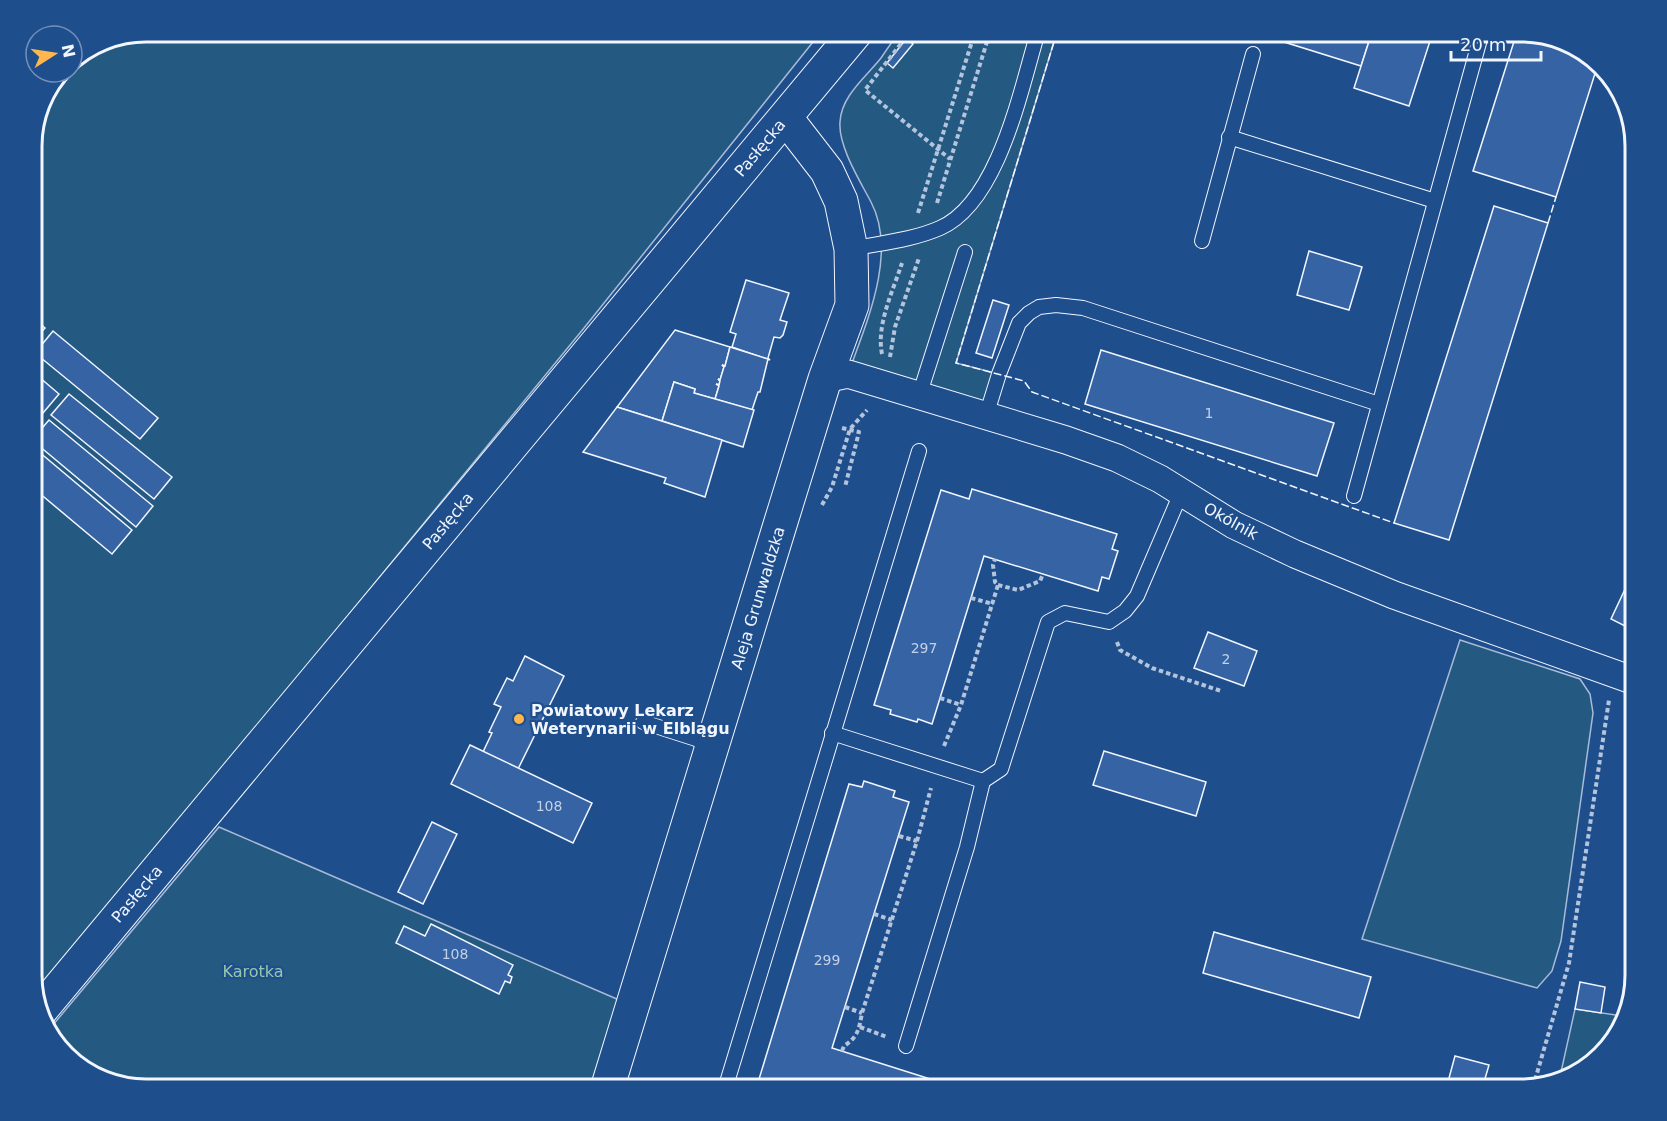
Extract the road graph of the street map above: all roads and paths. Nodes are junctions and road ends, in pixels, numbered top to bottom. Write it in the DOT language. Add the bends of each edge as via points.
graph roads {
  1 [pos="848,42"];
  2 [pos="902,42"];
  3 [pos="972,42"];
  4 [pos="987,42"];
  5 [pos="1035,42"];
  6 [pos="1479,42"];
  7 [pos="1253,54"];
  8 [pos="786,118"];
  9 [pos="1229,137"];
  10 [pos="939,150"];
  11 [pos="950,159"];
  12 [pos="1435,201"];
  13 [pos="927,232"];
  14 [pos="909,238"];
  15 [pos="1202,241"];
  16 [pos="851,249"];
  17 [pos="965,252"];
  18 [pos="883,356"];
  19 [pos="884,364"];
  20 [pos="825,379"];
  21 [pos="920,396"];
  22 [pos="1379,404"];
  23 [pos="868,408"];
  24 [pos="986,416"];
  25 [pos="850,429"];
  26 [pos="919,451"];
  27 [pos="832,487"];
  28 [pos="844,487"];
  29 [pos="1180,493"];
  30 [pos="1354,496"];
  31 [pos="995,559"];
  32 [pos="1043,574"];
  33 [pos="998,585"];
  34 [pos="971,598"];
  35 [pos="993,604"];
  36 [pos="1108,622"];
  37 [pos="1624,677"];
  38 [pos="1221,691"];
  39 [pos="940,698"];
  40 [pos="961,705"];
  41 [pos="643,722"];
  42 [pos="832,733"];
  43 [pos="712,749"];
  44 [pos="937,766"];
  45 [pos="983,781"];
  46 [pos="899,836"];
  47 [pos="917,841"];
  48 [pos="874,914"];
  49 [pos="892,920"];
  50 [pos="46,1003"];
  51 [pos="845,1007"];
  52 [pos="862,1013"];
  53 [pos="906,1046"];
  54 [pos="842,1051"];
  55 [pos="1536,1078"];
  56 [pos="610,1079"];
  57 [pos="728,1079"];
  1 -- 8 [label="main road, Pasłęcka"];
  2 -- 10 [label="path" via="865,90"];
  3 -- 10 [label="path"];
  4 -- 11 [label="path"];
  5 -- 13 [label="lane" via="993,172 967,209 940,228"];
  6 -- 12 [label="lane"];
  7 -- 9 [label="lane"];
  8 -- 16 [label="main road, Aleja Grunwaldzka" via="827,171 841,201"];
  8 -- 50 [label="main road, Pasłęcka"];
  9 -- 12 [label="lane"];
  9 -- 15 [label="lane"];
  10 -- 11 [label="path"];
  10 -- 14 [label="path"];
  11 -- 13 [label="path"];
  12 -- 22 [label="lane"];
  13 -- 14 [label="lane"];
  13 -- 19 [label="path" via="895,327 892,355"];
  14 -- 16 [label="lane"];
  14 -- 18 [label="path" via="883,323"];
  16 -- 20 [label="main road, Aleja Grunwaldzka" via="852,305"];
  17 -- 21 [label="lane"];
  20 -- 21 [label="street, Okólnik" via="848,374"];
  20 -- 43 [label="main road, Aleja Grunwaldzka"];
  21 -- 24 [label="street, Okólnik"];
  22 -- 24 [label="lane" via="1083,308 1056,304 1039,307 1019,323"];
  22 -- 30 [label="lane"];
  23 -- 25 [label="path"];
  24 -- 29 [label="street, Okólnik" via="1117,458"];
  25 -- 27 [label="path"];
  25 -- 28 [label="path" via="859,432"];
  26 -- 42 [label="lane"];
  29 -- 36 [label="lane" via="1137,596 1125,611"];
  29 -- 37 [label="street, Okólnik" via="1295,554 1394,595"];
  31 -- 33 [label="path"];
  32 -- 33 [label="path" via="1040,581 1018,590"];
  33 -- 35 [label="path"];
  34 -- 35 [label="path"];
  35 -- 40 [label="path"];
  36 -- 38 [label="path" via="1120,650 1152,668"];
  36 -- 45 [label="lane" via="1065,613 1048,622 1001,769"];
  37 -- 55 [label="path" via="1569,963"];
  39 -- 40 [label="path"];
  40 -- 44 [label="path"];
  41 -- 43 [label="lane" via="696,739"];
  42 -- 44 [label="lane"];
  42 -- 57 [label="lane"];
  43 -- 56 [label="main road, Aleja Grunwaldzka"];
  44 -- 45 [label="lane"];
  44 -- 47 [label="path"];
  45 -- 53 [label="lane" via="968,847"];
  46 -- 47 [label="path"];
  47 -- 49 [label="path"];
  48 -- 49 [label="path"];
  49 -- 52 [label="path"];
  51 -- 52 [label="path"];
  52 -- 54 [label="path" via="854,1039"];
}
